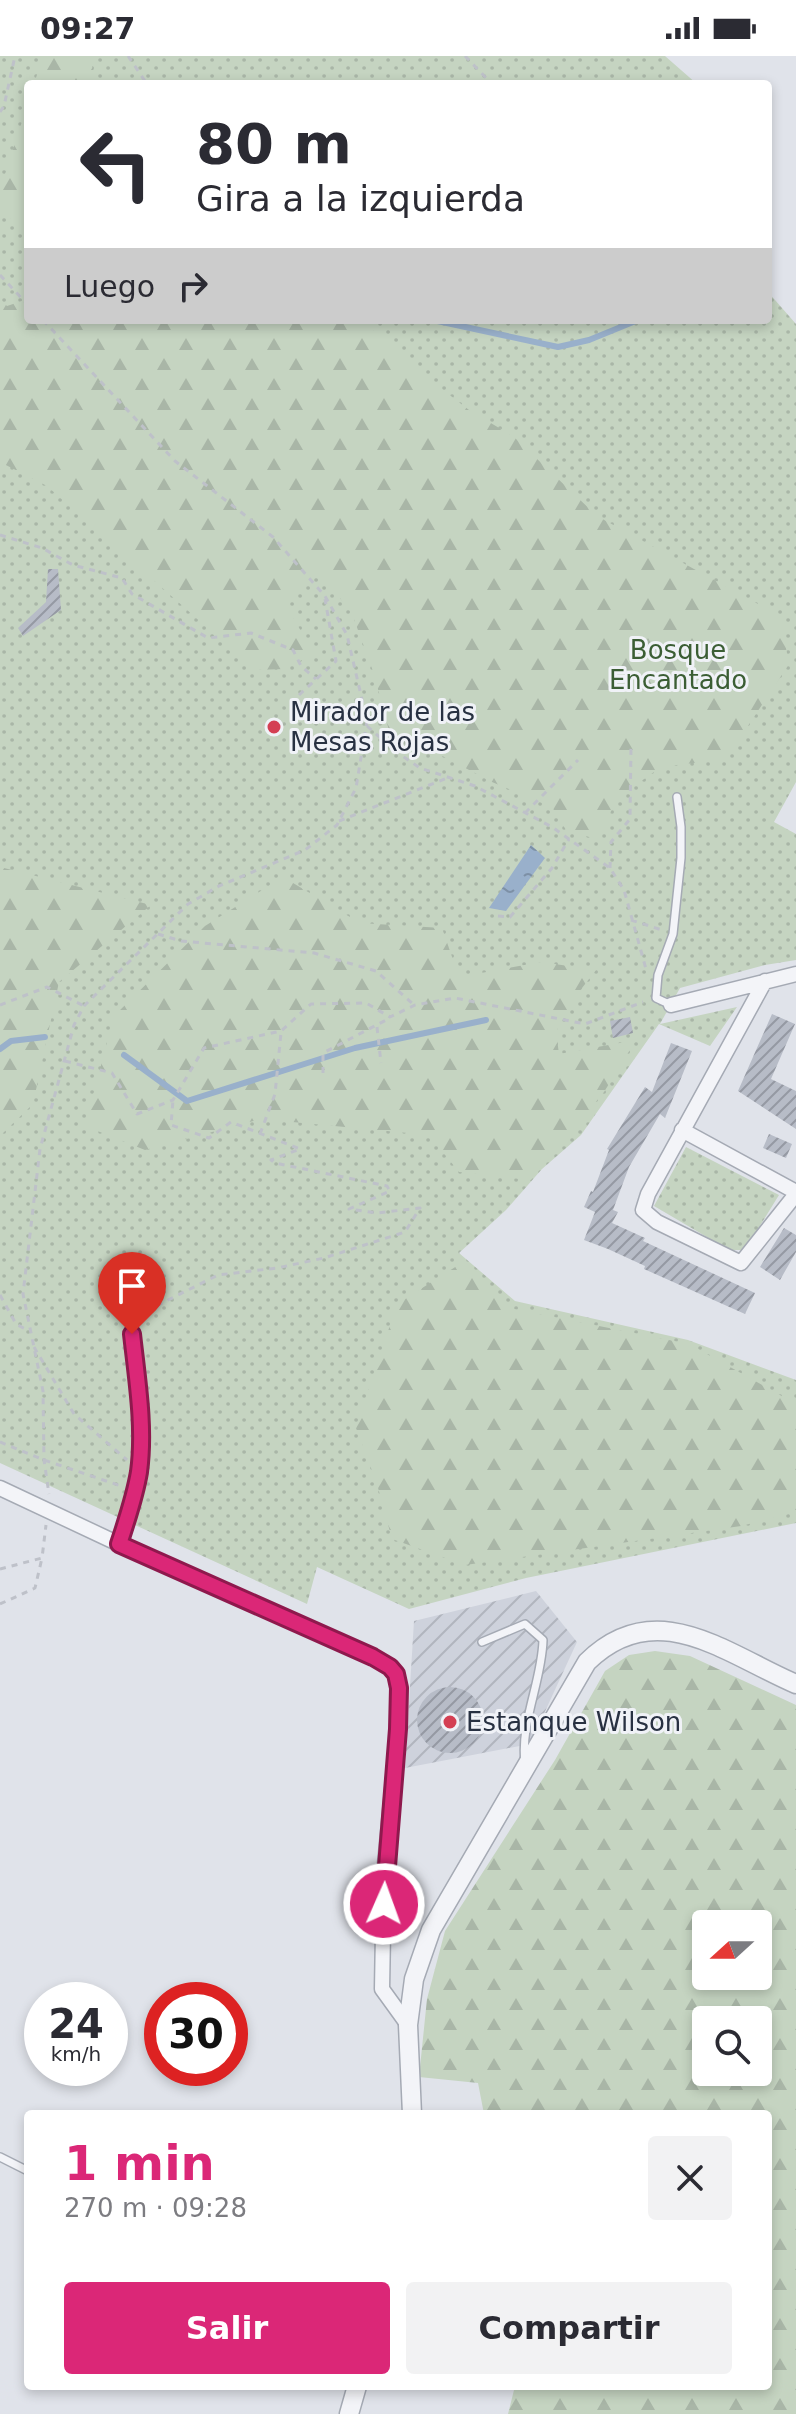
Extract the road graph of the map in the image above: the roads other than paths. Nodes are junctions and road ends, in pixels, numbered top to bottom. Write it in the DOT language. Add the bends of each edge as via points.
graph roads {
  1 [pos="677,797"];
  2 [pos="796,974"];
  3 [pos="765,981"];
  4 [pos="671,1005"];
  5 [pos="682,1130"];
  6 [pos="796,1193"];
  7 [pos="132,1334"];
  8 [pos="0,1488"];
  9 [pos="119,1544"];
  10 [pos="482,1642"];
  11 [pos="796,1684"];
  12 [pos="525,1769"];
  13 [pos="408,2025"];
  14 [pos="412,2110"];
  15 [pos="0,2157"];
  16 [pos="24,2169"];
  17 [pos="356,2390"];
  18 [pos="349,2414"];
  1 -- 4 [label="lane" via="681,858 673,934 656,998"];
  2 -- 3 [label="street"];
  3 -- 4 [label="street"];
  3 -- 5 [label="street"];
  5 -- 6 [label="street"];
  5 -- 6 [label="street" via="643,1210 657,1222 741,1263"];
  7 -- 9 [label="lane" via="139,1469"];
  8 -- 9 [label="street"];
  9 -- 13 [label="street" via="373,1657 396,1674 398,1729 384,1875 382,1989"];
  10 -- 12 [label="lane" via="525,1624 543,1640 543,1662 523,1747"];
  11 -- 12 [label="street" via="692,1634 641,1630 601,1648 587,1662"];
  12 -- 13 [label="street" via="431,1930 414,1979"];
  13 -- 14 [label="street"];
  15 -- 16 [label="lane"];
  17 -- 18 [label="street"];
}
